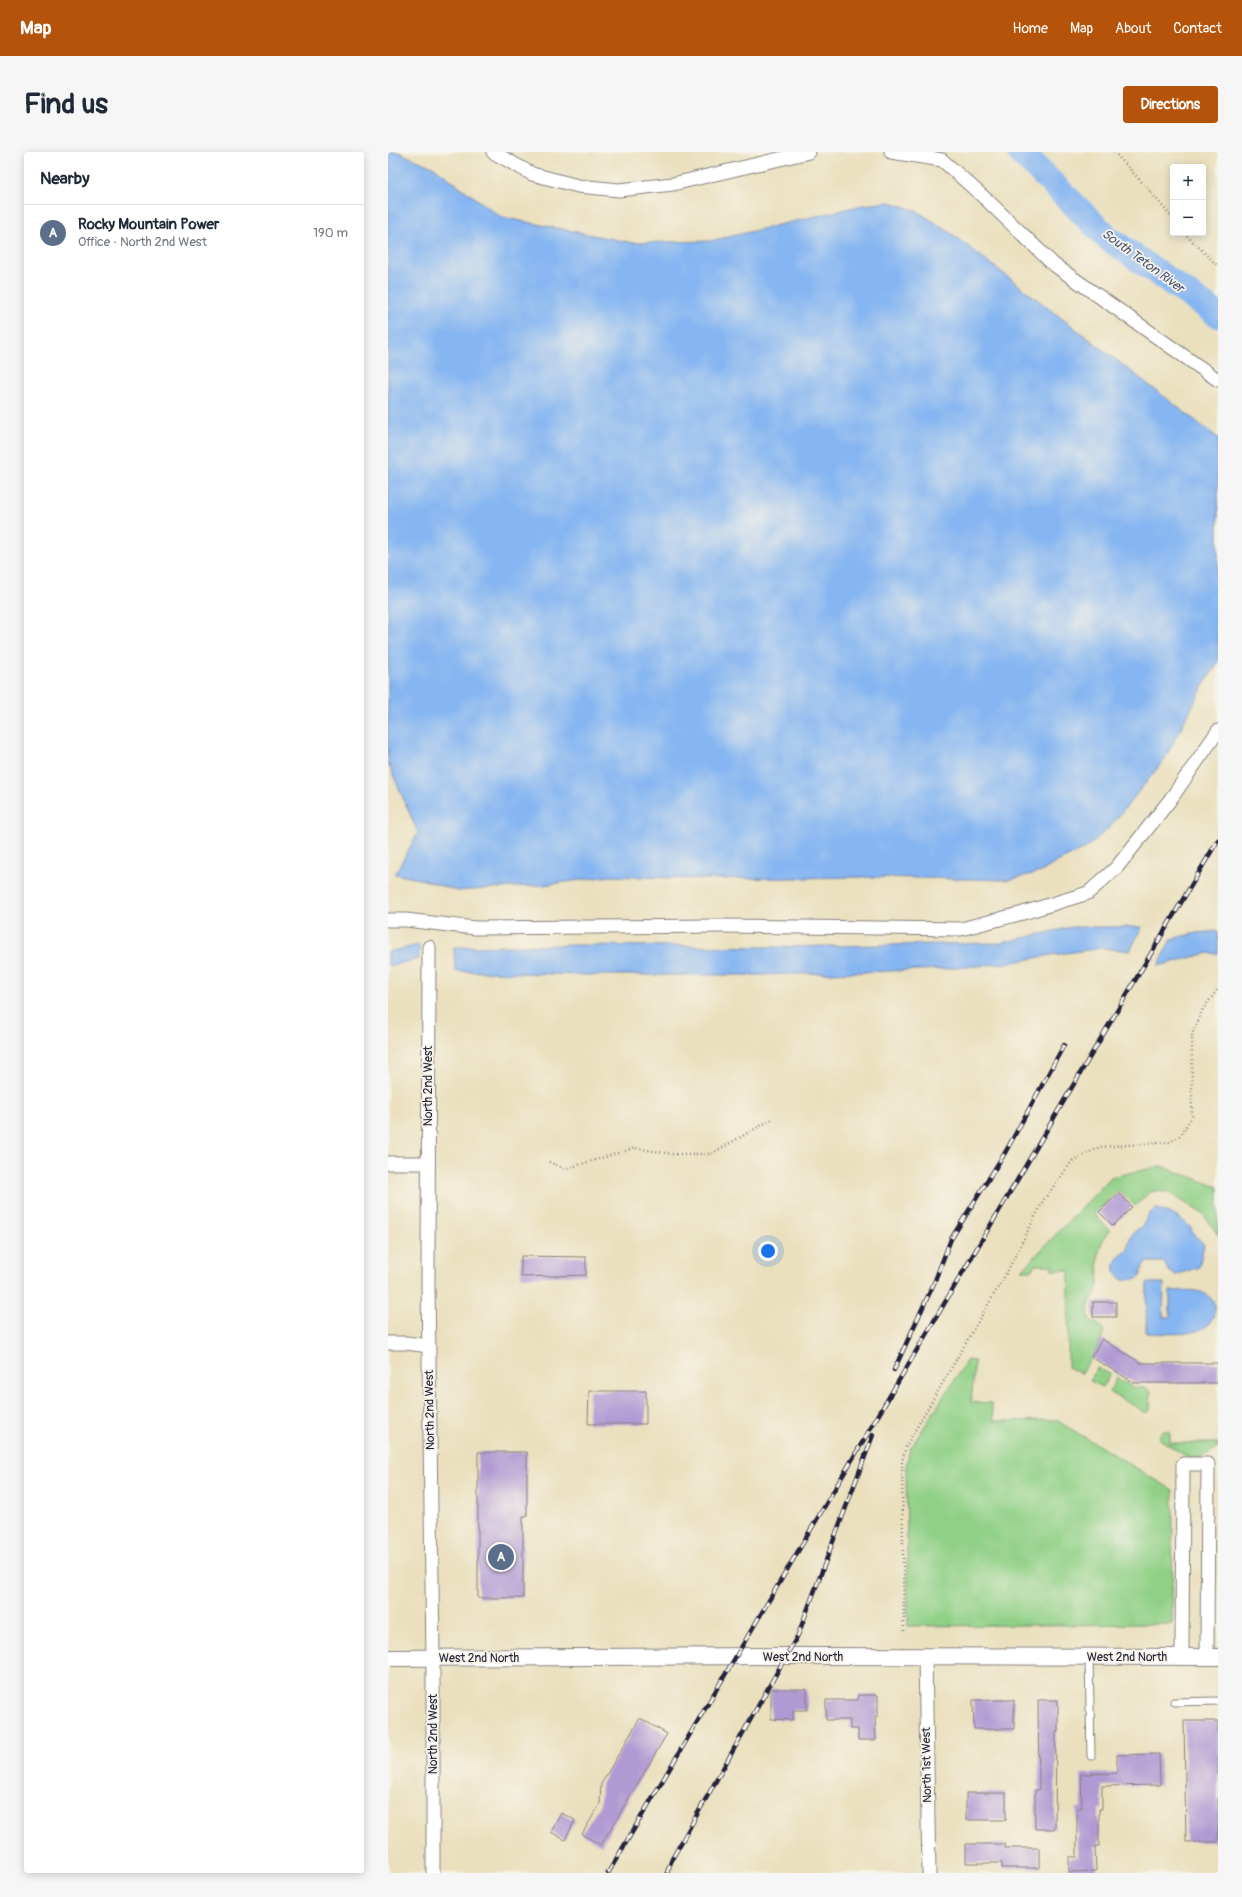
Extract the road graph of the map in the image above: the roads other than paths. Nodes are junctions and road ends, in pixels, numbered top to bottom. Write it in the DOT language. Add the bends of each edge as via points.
graph roads {
  1 [pos="493,152"];
  2 [pos="809,152"];
  3 [pos="891,152"];
  4 [pos="1218,380"];
  5 [pos="1218,731"];
  6 [pos="388,920"];
  7 [pos="429,947"];
  8 [pos="388,1163"];
  9 [pos="428,1163"];
  10 [pos="388,1343"];
  11 [pos="429,1346"];
  12 [pos="924,1657"];
  13 [pos="1089,1657"];
  14 [pos="1182,1657"];
  15 [pos="1213,1657"];
  16 [pos="388,1658"];
  17 [pos="433,1658"];
  18 [pos="1218,1701"];
  19 [pos="1174,1702"];
  20 [pos="1091,1756"];
  21 [pos="433,1873"];
  22 [pos="928,1873"];
  1 -- 2 [label="street" via="532,174 578,186 618,190 673,184"];
  3 -- 4 [label="street" via="942,160 988,200 1053,264"];
  5 -- 6 [label="street" via="1170,800 1117,867 1088,894 961,929 721,926 475,928"];
  7 -- 9 [label="street, North 2nd West"];
  8 -- 9 [label="street"];
  9 -- 11 [label="street, North 2nd West"];
  10 -- 11 [label="street"];
  11 -- 17 [label="street, North 2nd West"];
  12 -- 13 [label="street, West 2nd North"];
  12 -- 17 [label="street, West 2nd North"];
  12 -- 22 [label="street, North 1st West"];
  13 -- 14 [label="street, West 2nd North"];
  13 -- 20 [label="lane"];
  14 -- 15 [label="street, West 2nd North"];
  14 -- 15 [label="street" via="1183,1464 1208,1464"];
  16 -- 17 [label="street, West 2nd North"];
  17 -- 21 [label="street, North 2nd West"];
  18 -- 19 [label="lane"];
}
